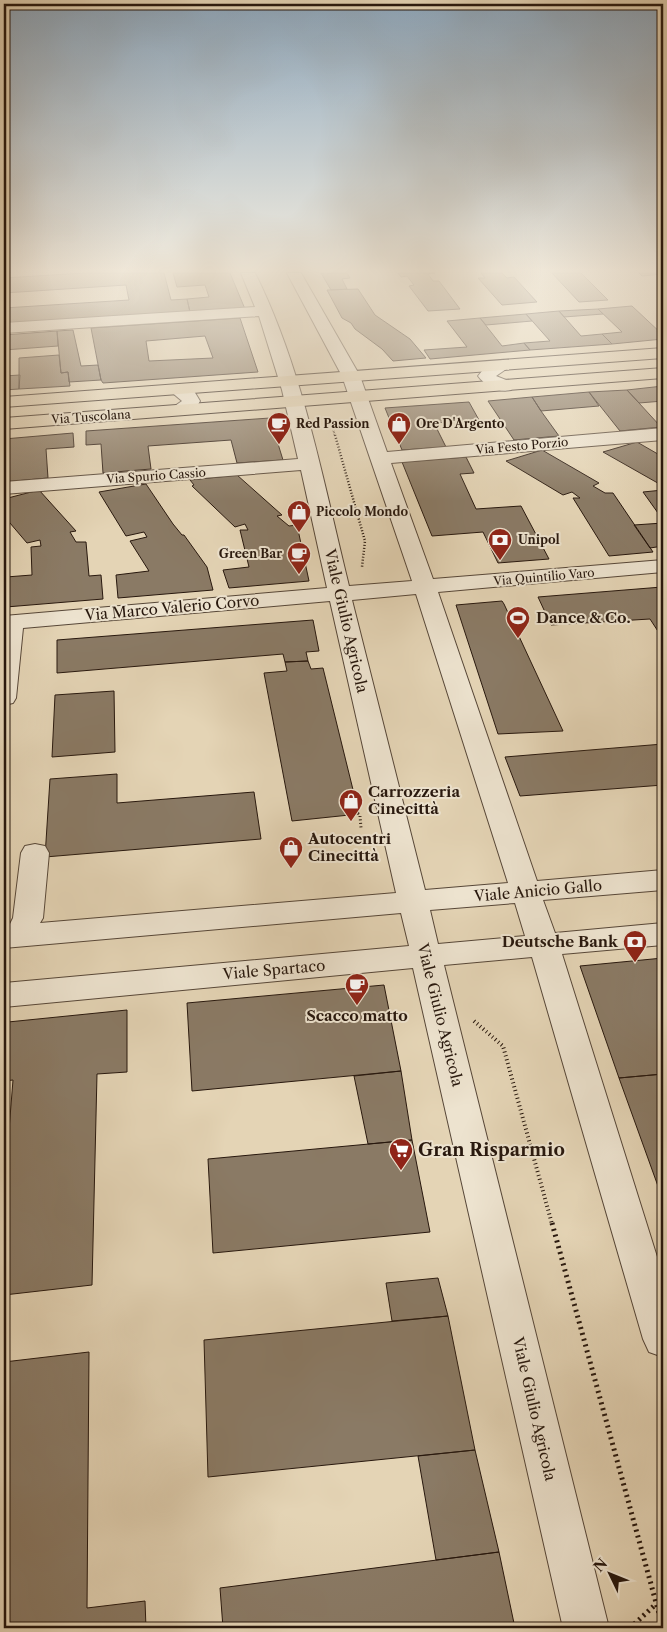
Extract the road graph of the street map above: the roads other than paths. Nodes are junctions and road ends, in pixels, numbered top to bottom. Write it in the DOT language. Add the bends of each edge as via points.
graph roads {
  1 [pos="279,349"];
  2 [pos="335,349"];
  3 [pos="663,353"];
  4 [pos="504,365"];
  5 [pos="663,373"];
  6 [pos="506,386"];
  7 [pos="355,387"];
  8 [pos="178,390"];
  9 [pos="293,392"];
  10 [pos="4,402"];
  11 [pos="178,410"];
  12 [pos="4,424"];
  13 [pos="663,434"];
  14 [pos="380,458"];
  15 [pos="309,464"];
  16 [pos="4,488"];
  17 [pos="663,566"];
  18 [pos="425,587"];
  19 [pos="352,592"];
  20 [pos="8,622"];
  21 [pos="4,698"];
  22 [pos="35,853"];
  23 [pos="663,880"];
  24 [pos="526,892"];
  25 [pos="413,903"];
  26 [pos="663,934"];
  27 [pos="12,936"];
  28 [pos="543,945"];
  29 [pos="426,957"];
  30 [pos="4,995"];
  31 [pos="663,1339"];
  32 [pos="586,1628"];
  1 -- 9 [label="street, Viale Giulio Agricola"];
  2 -- 7 [label="street"];
  3 -- 4 [label="main road, Via Tuscolana"];
  4 -- 6 [label="street" via="487,376"];
  4 -- 7 [label="main road, Via Tuscolana"];
  5 -- 6 [label="main road, Via Tuscolana"];
  6 -- 7 [label="main road, Via Tuscolana"];
  7 -- 9 [label="main road, Via Tuscolana"];
  7 -- 14 [label="street"];
  8 -- 9 [label="main road, Via Tuscolana"];
  8 -- 10 [label="main road, Via Tuscolana"];
  8 -- 11 [label="street" via="188,395 191,401 189,406"];
  9 -- 11 [label="main road, Via Tuscolana"];
  9 -- 15 [label="street, Viale Giulio Agricola"];
  11 -- 12 [label="main road, Via Tuscolana"];
  13 -- 14 [label="street, Via Festo Porzio"];
  14 -- 18 [label="street"];
  15 -- 16 [label="street, Via Spurio Cassio"];
  15 -- 19 [label="street, Viale Giulio Agricola"];
  17 -- 18 [label="street, Via Quintilio Varo"];
  18 -- 19 [label="street, Via Quintilio Varo"];
  18 -- 24 [label="street"];
  19 -- 20 [label="street, Via Marco Valerio Corvo"];
  19 -- 25 [label="street, Viale Giulio Agricola"];
  20 -- 21 [label="street"];
  22 -- 27 [label="street" via="28,918"];
  23 -- 24 [label="street, Viale Anicio Gallo"];
  24 -- 25 [label="street, Viale Anicio Gallo"];
  24 -- 28 [label="street"];
  25 -- 27 [label="street"];
  25 -- 29 [label="street, Viale Giulio Agricola"];
  26 -- 28 [label="street"];
  28 -- 29 [label="street, Viale Spartaco"];
  28 -- 31 [label="street"];
  29 -- 30 [label="street, Viale Spartaco"];
  29 -- 32 [label="street, Viale Giulio Agricola"];
}
